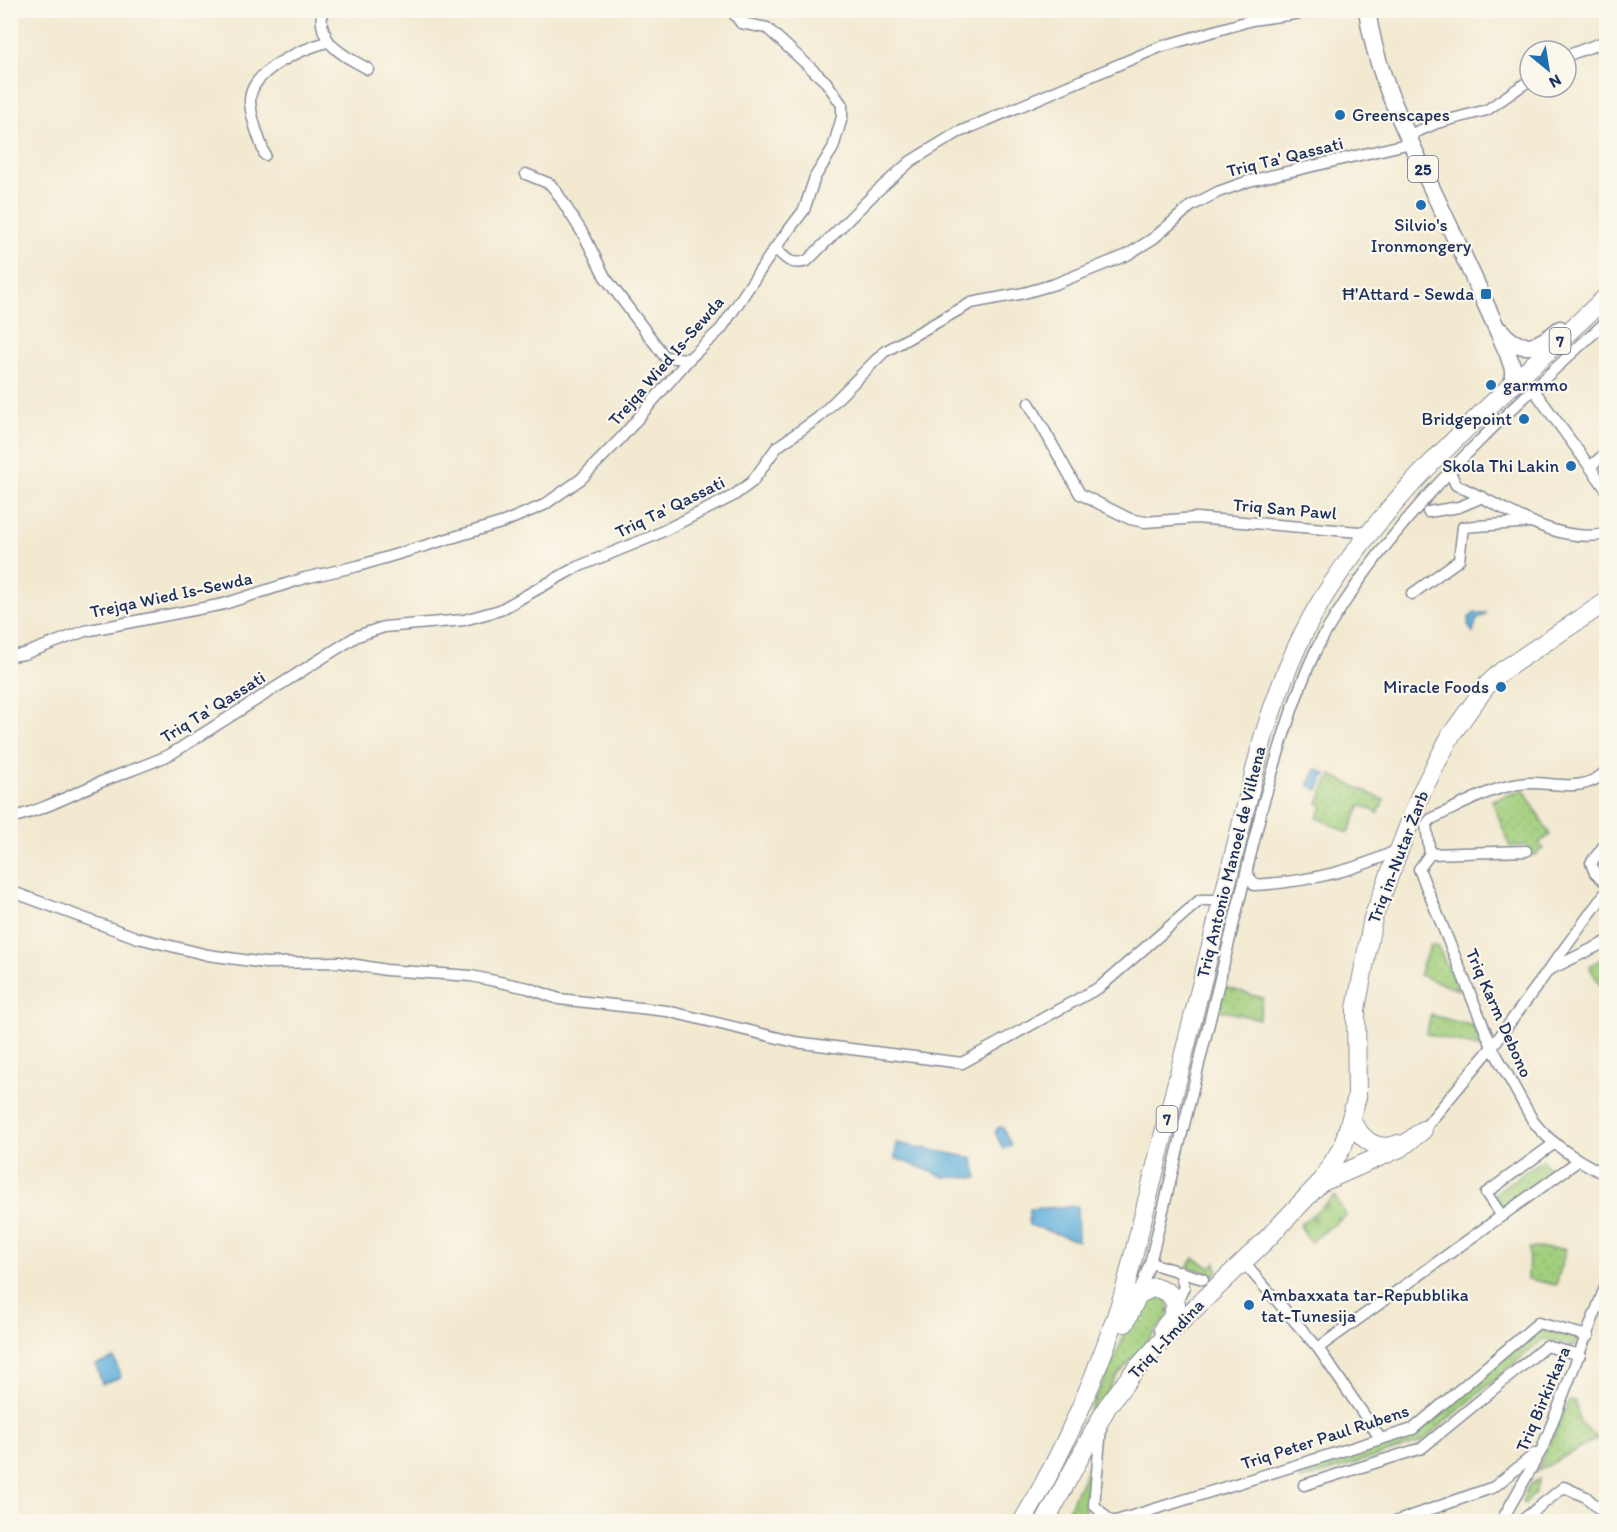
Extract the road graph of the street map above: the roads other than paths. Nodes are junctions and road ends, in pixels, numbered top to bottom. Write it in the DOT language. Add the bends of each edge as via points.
graph roads {
  1 [pos="322,10"];
  2 [pos="731,10"];
  3 [pos="744,10"];
  4 [pos="1322,10"];
  5 [pos="1367,10"];
  6 [pos="741,23"];
  7 [pos="1606,41"];
  8 [pos="327,42"];
  9 [pos="1578,52"];
  10 [pos="368,69"];
  11 [pos="1518,88"];
  12 [pos="1409,140"];
  13 [pos="265,155"];
  14 [pos="526,174"];
  15 [pos="775,248"];
  16 [pos="1606,288"];
  17 [pos="1606,297"];
  18 [pos="1606,322"];
  19 [pos="1495,323"];
  20 [pos="690,359"];
  21 [pos="1536,385"];
  22 [pos="1513,386"];
  23 [pos="1029,403"];
  24 [pos="1606,453"];
  25 [pos="1591,466"];
  26 [pos="1450,472"];
  27 [pos="1606,489"];
  28 [pos="1483,496"];
  29 [pos="1459,507"];
  30 [pos="1428,512"];
  31 [pos="1532,522"];
  32 [pos="1463,527"];
  33 [pos="1371,533"];
  34 [pos="1606,534"];
  35 [pos="1412,594"];
  36 [pos="1606,602"];
  37 [pos="10,656"];
  38 [pos="1606,774"];
  39 [pos="10,818"];
  40 [pos="1606,843"];
  41 [pos="1400,848"];
  42 [pos="1526,851"];
  43 [pos="1430,854"];
  44 [pos="1247,873"];
  45 [pos="1606,883"];
  46 [pos="10,891"];
  47 [pos="1606,892"];
  48 [pos="1221,900"];
  49 [pos="1606,942"];
  50 [pos="1550,969"];
  51 [pos="1492,1047"];
  52 [pos="1351,1121"];
  53 [pos="1423,1130"];
  54 [pos="1555,1143"];
  55 [pos="1578,1161"];
  56 [pos="1606,1175"];
  57 [pos="1320,1183"];
  58 [pos="1502,1216"];
  59 [pos="1150,1263"];
  60 [pos="1245,1266"];
  61 [pos="1180,1271"];
  62 [pos="1203,1279"];
  63 [pos="1606,1285"];
  64 [pos="1138,1295"];
  65 [pos="1176,1304"];
  66 [pos="1588,1336"];
  67 [pos="1318,1348"];
  68 [pos="1580,1355"];
  69 [pos="1104,1411"];
  70 [pos="1380,1438"];
  71 [pos="1542,1449"];
  72 [pos="1304,1485"];
  73 [pos="1039,1493"];
  74 [pos="1606,1515"];
  75 [pos="1022,1521"];
  76 [pos="1045,1521"];
  77 [pos="1111,1521"];
  78 [pos="1395,1521"];
  79 [pos="1501,1521"];
  80 [pos="1520,1521"];
  1 -- 8 [label="street" via="320,24"];
  2 -- 6 [label="street"];
  3 -- 6 [label="street"];
  4 -- 15 [label="street" via="1252,20 1160,47 972,126 911,161 807,261 788,262"];
  5 -- 12 [label="main road, 25" via="1372,49"];
  6 -- 15 [label="street, Trejqa Wied Is-Sewda" via="767,28 826,82 842,105 833,148 815,177 804,210"];
  7 -- 9 [label="street"];
  8 -- 10 [label="street"];
  8 -- 13 [label="street" via="287,58 255,86 250,98 251,111"];
  11 -- 12 [label="street, Triq Ta' Qassati" via="1487,110 1437,123"];
  12 -- 19 [label="main road, 25"];
  12 -- 39 [label="street, Triq Ta' Qassati" via="1218,192 1191,206 1127,255 1055,284 971,303 884,352 818,418 777,447 752,482 733,496 653,536 575,568 500,610 465,620 384,627 357,636 165,757 48,807"];
  14 -- 20 [label="street" via="556,190 605,277 665,357"];
  15 -- 20 [label="street, Trejqa Wied Is-Sewda" via="728,320"];
  16 -- 19 [label="main road, 25" via="1545,342 1520,346"];
  17 -- 22 [label="highway, Triq Antonio Manoel de Vilhena / 7"];
  18 -- 21 [label="street"];
  19 -- 22 [label="main road, 25" via="1513,369"];
  20 -- 37 [label="street, Trejqa Wied Is-Sewda" via="581,479 568,491 530,512 230,603 101,627"];
  21 -- 25 [label="street" via="1536,393"];
  21 -- 26 [label="street"];
  22 -- 33 [label="highway, Triq Antonio Manoel de Vilhena / 7" via="1437,458"];
  23 -- 33 [label="street, Triq San Pawl" via="1080,494 1116,513 1138,521 1196,518"];
  24 -- 25 [label="street"];
  25 -- 27 [label="street"];
  26 -- 28 [label="street" via="1456,485"];
  26 -- 44 [label="street" via="1373,562 1315,652 1281,741"];
  28 -- 29 [label="street"];
  28 -- 31 [label="street"];
  29 -- 30 [label="street"];
  29 -- 32 [label="street"];
  31 -- 32 [label="street"];
  31 -- 34 [label="street" via="1567,533"];
  32 -- 35 [label="street" via="1459,560"];
  33 -- 48 [label="highway, Triq Antonio Manoel de Vilhena / 7" via="1322,599 1278,689"];
  36 -- 41 [label="highway, Triq in-Nutar Żarb" via="1487,685 1451,735 1421,793"];
  38 -- 43 [label="street, Triq Karm Debono" via="1574,787 1529,783 1503,788 1431,819 1426,825"];
  40 -- 45 [label="street" via="1591,863 1594,873"];
  41 -- 44 [label="street" via="1368,865 1289,883 1254,885"];
  41 -- 52 [label="highway, Triq in-Nutar Żarb" via="1373,918 1361,975 1356,1010 1357,1097"];
  42 -- 43 [label="street"];
  43 -- 51 [label="street, Triq Karm Debono" via="1419,869"];
  44 -- 59 [label="street"];
  46 -- 48 [label="street" via="138,938 208,955 265,963 339,962 471,976 559,999 667,1011 795,1042 962,1063 1100,987 1200,900"];
  47 -- 50 [label="street"];
  48 -- 73 [label="highway, Triq Antonio Manoel de Vilhena / 7" via="1110,1338"];
  49 -- 50 [label="street"];
  50 -- 51 [label="street"];
  51 -- 53 [label="street"];
  51 -- 54 [label="street, Triq Karm Debono" via="1533,1121"];
  52 -- 53 [label="highway" via="1360,1136 1379,1147 1391,1147"];
  52 -- 57 [label="highway, Triq in-Nutar Żarb" via="1343,1146"];
  53 -- 57 [label="highway" via="1402,1147"];
  54 -- 55 [label="street, Triq Karm Debono"];
  54 -- 58 [label="street" via="1486,1193"];
  55 -- 56 [label="street, Triq Karm Debono"];
  55 -- 58 [label="street"];
  57 -- 60 [label="highway, Triq l-Imdina"];
  58 -- 67 [label="street"];
  59 -- 61 [label="street"];
  59 -- 64 [label="street"];
  60 -- 67 [label="street"];
  60 -- 69 [label="highway, Triq l-Imdina" via="1168,1334"];
  61 -- 62 [label="street"];
  61 -- 65 [label="street" via="1184,1287"];
  63 -- 66 [label="street, Triq Birkirkara"];
  64 -- 65 [label="highway" via="1154,1287 1169,1293"];
  64 -- 73 [label="highway" via="1066,1450"];
  65 -- 69 [label="highway" via="1172,1317"];
  66 -- 68 [label="street, Triq Birkirkara"];
  66 -- 70 [label="street, Triq Peter Paul Rubens" via="1538,1323 1413,1429"];
  67 -- 70 [label="street"];
  68 -- 71 [label="street, Triq Birkirkara"];
  68 -- 72 [label="street" via="1546,1346 1422,1448"];
  69 -- 76 [label="highway, Triq l-Imdina"];
  69 -- 77 [label="street" via="1094,1505"];
  70 -- 77 [label="street, Triq Peter Paul Rubens"];
  71 -- 78 [label="street" via="1494,1487"];
  71 -- 79 [label="street, Triq Birkirkara"];
  73 -- 75 [label="highway, Triq Antonio Manoel de Vilhena / 7"];
  74 -- 80 [label="street" via="1586,1497 1564,1487"];
}
